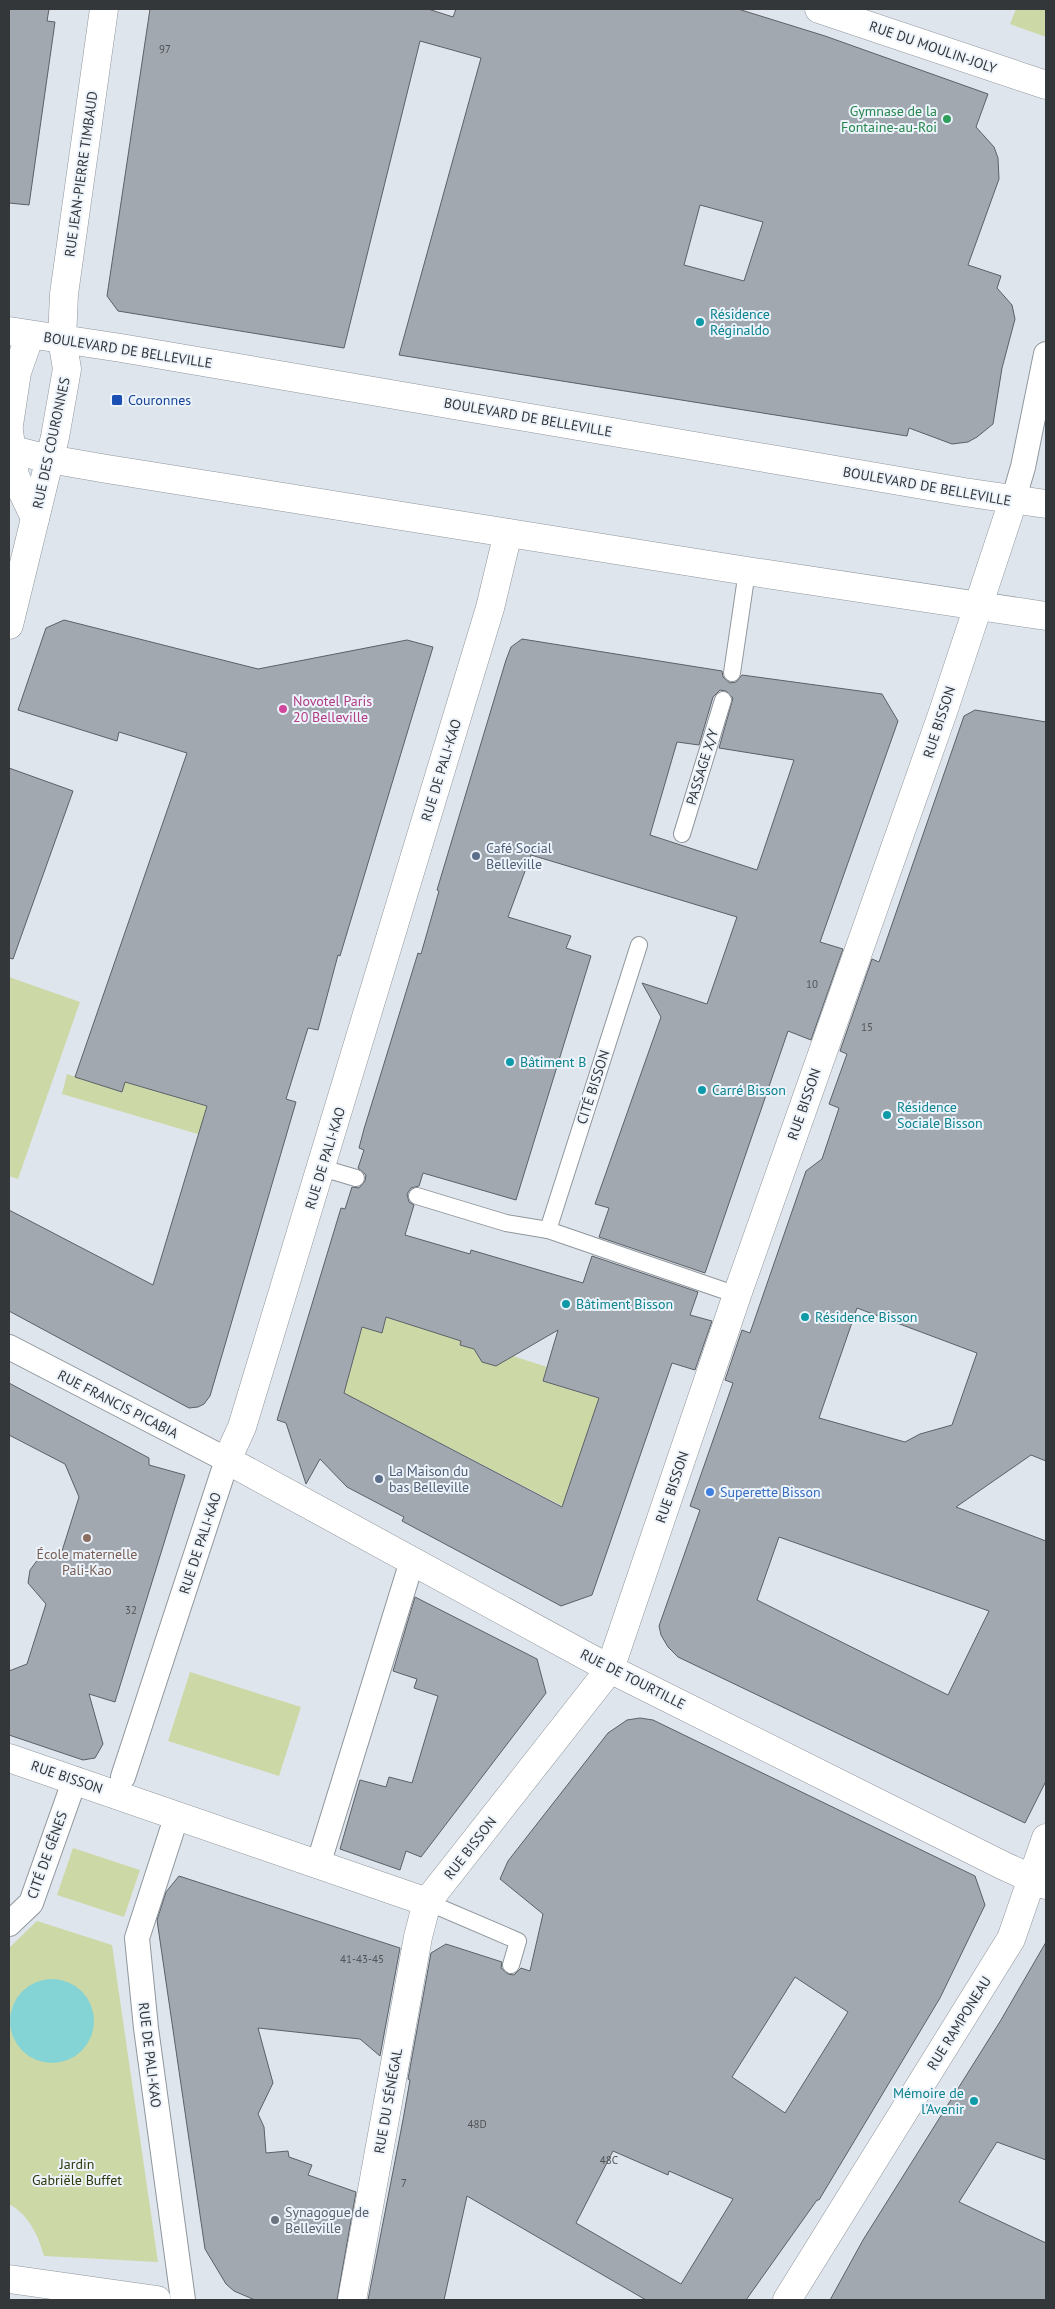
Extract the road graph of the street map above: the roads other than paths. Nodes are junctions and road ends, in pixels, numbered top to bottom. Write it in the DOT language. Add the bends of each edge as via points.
graph roads {
  1 [pos="104,9"];
  2 [pos="819,9"];
  3 [pos="1046,85"];
  4 [pos="19,333"];
  5 [pos="62,339"];
  6 [pos="1046,354"];
  7 [pos="10,451"];
  8 [pos="50,459"];
  9 [pos="1013,501"];
  10 [pos="1046,504"];
  11 [pos="35,518"];
  12 [pos="508,533"];
  13 [pos="747,571"];
  14 [pos="14,583"];
  15 [pos="977,606"];
  16 [pos="1046,616"];
  17 [pos="9,625"];
  18 [pos="732,673"];
  19 [pos="723,700"];
  20 [pos="682,834"];
  21 [pos="639,945"];
  22 [pos="322,1168"];
  23 [pos="356,1178"];
  24 [pos="417,1196"];
  25 [pos="548,1230"];
  26 [pos="737,1295"];
  27 [pos="9,1347"];
  28 [pos="227,1460"];
  29 [pos="412,1561"];
  30 [pos="610,1669"];
  31 [pos="9,1758"];
  32 [pos="123,1777"];
  33 [pos="75,1779"];
  34 [pos="177,1815"];
  35 [pos="1046,1838"];
  36 [pos="318,1865"];
  37 [pos="1039,1882"];
  38 [pos="427,1902"];
  39 [pos="9,1924"];
  40 [pos="511,1965"];
  41 [pos="9,2279"];
  42 [pos="156,2300"];
  43 [pos="183,2300"];
  44 [pos="352,2300"];
  45 [pos="787,2300"];
  1 -- 5 [label="street, RUE JEAN-PIERRE TIMBAUD" via="64,294"];
  2 -- 3 [label="street, RUE DU MOULIN-JOLY"];
  4 -- 5 [label="street, BOULEVARD DE BELLEVILLE"];
  4 -- 7 [label="street"];
  5 -- 8 [label="street, RUE DES COURONNES" via="67,369"];
  5 -- 9 [label="street, BOULEVARD DE BELLEVILLE"];
  6 -- 9 [label="street"];
  7 -- 8 [label="street"];
  7 -- 11 [label="street, RUE DES COURONNES"];
  8 -- 11 [label="street, RUE DES COURONNES"];
  8 -- 12 [label="street"];
  9 -- 10 [label="street, BOULEVARD DE BELLEVILLE"];
  9 -- 15 [label="street, RUE BISSON"];
  11 -- 14 [label="street, RUE DES COURONNES"];
  12 -- 13 [label="street"];
  12 -- 22 [label="street, RUE DE PALI-KAO" via="487,617"];
  13 -- 15 [label="street"];
  13 -- 18 [label="lane"];
  14 -- 17 [label="street, RUE DES COURONNES"];
  15 -- 16 [label="street"];
  15 -- 26 [label="street, RUE BISSON" via="940,722"];
  19 -- 20 [label="lane, PASSAGE X/Y"];
  21 -- 25 [label="lane, CITÉ BISSON"];
  22 -- 23 [label="lane"];
  22 -- 28 [label="street, RUE DE PALI-KAO" via="242,1426"];
  24 -- 25 [label="lane" via="506,1223"];
  25 -- 26 [label="lane"];
  26 -- 30 [label="street, RUE BISSON"];
  27 -- 28 [label="street, RUE FRANCIS PICABIA"];
  28 -- 29 [label="street, RUE DE TOURTILLE"];
  28 -- 32 [label="street, RUE DE PALI-KAO"];
  29 -- 30 [label="street, RUE DE TOURTILLE"];
  29 -- 36 [label="street"];
  30 -- 37 [label="street, RUE DE TOURTILLE"];
  30 -- 38 [label="street, RUE BISSON"];
  31 -- 33 [label="street, RUE BISSON"];
  33 -- 34 [label="street, RUE BISSON"];
  33 -- 39 [label="street, CITÉ DE GÊNES" via="30,1903"];
  34 -- 36 [label="street, RUE BISSON"];
  34 -- 43 [label="street, RUE DE PALI-KAO" via="137,1938"];
  35 -- 37 [label="street, RUE RAMPONEAU"];
  36 -- 38 [label="street, RUE BISSON"];
  37 -- 45 [label="street, RUE RAMPONEAU" via="1011,1939"];
  38 -- 40 [label="lane" via="518,1941"];
  38 -- 44 [label="street, RUE DU SÉNÉGAL"];
  41 -- 42 [label="street"];
}
